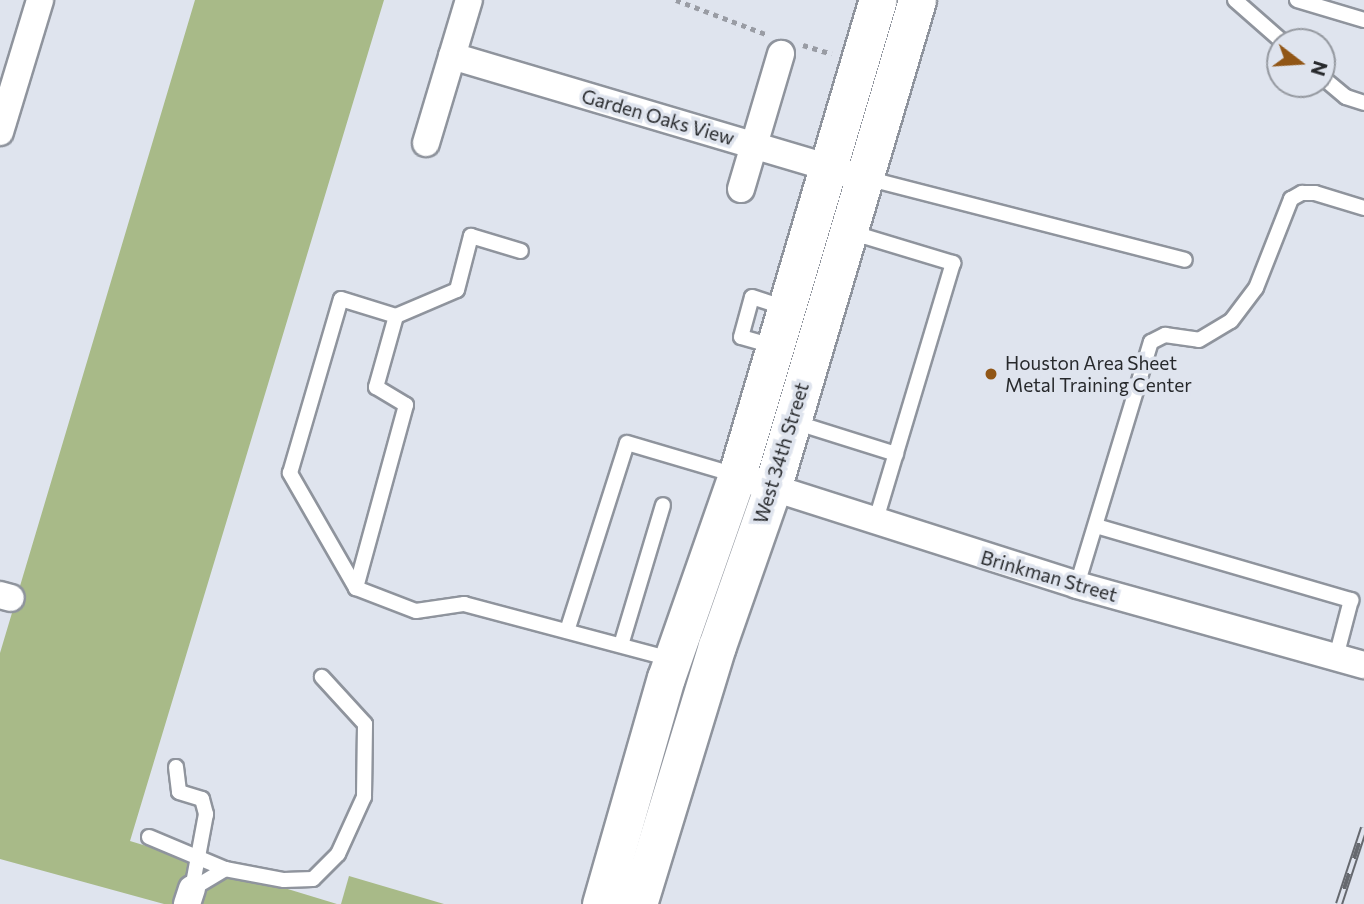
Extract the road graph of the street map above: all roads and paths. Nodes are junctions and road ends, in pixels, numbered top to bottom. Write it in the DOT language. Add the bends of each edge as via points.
graph roads {
  1 [pos="40,0"];
  2 [pos="469,0"];
  3 [pos="676,0"];
  4 [pos="878,0"];
  5 [pos="917,0"];
  6 [pos="1235,0"];
  7 [pos="1297,0"];
  8 [pos="1364,20"];
  9 [pos="1267,28"];
  10 [pos="784,44"];
  11 [pos="821,51"];
  12 [pos="452,56"];
  13 [pos="1336,89"];
  14 [pos="1364,103"];
  15 [pos="0,132"];
  16 [pos="426,143"];
  17 [pos="754,145"];
  18 [pos="828,168"];
  19 [pos="864,178"];
  20 [pos="741,189"];
  21 [pos="1364,208"];
  22 [pos="848,232"];
  23 [pos="521,251"];
  24 [pos="1185,260"];
  25 [pos="396,316"];
  26 [pos="792,421"];
  27 [pos="896,454"];
  28 [pos="737,475"];
  29 [pos="772,489"];
  30 [pos="663,505"];
  31 [pos="875,523"];
  32 [pos="1096,526"];
  33 [pos="1077,585"];
  34 [pos="356,588"];
  35 [pos="567,631"];
  36 [pos="621,645"];
  37 [pos="1336,657"];
  38 [pos="673,659"];
  39 [pos="1364,665"];
  40 [pos="322,677"];
  41 [pos="176,767"];
  42 [pos="629,807"];
  43 [pos="665,817"];
  44 [pos="149,837"];
  45 [pos="198,861"];
  46 [pos="225,869"];
  47 [pos="190,897"];
  48 [pos="606,903"];
  49 [pos="638,904"];
  1 -- 15 [label="street"];
  2 -- 12 [label="street"];
  3 -- 10 [label="path" via="715,11 713,18"];
  4 -- 18 [label="main road, West 34th Street"];
  5 -- 19 [label="main road, West 34th Street"];
  6 -- 9 [label="lane"];
  7 -- 8 [label="lane"];
  10 -- 11 [label="path"];
  10 -- 17 [label="street"];
  12 -- 16 [label="street"];
  12 -- 17 [label="street, Garden Oaks View"];
  13 -- 14 [label="lane"];
  17 -- 18 [label="street, Garden Oaks View"];
  17 -- 20 [label="street"];
  18 -- 19 [label="street, Garden Oaks View"];
  18 -- 28 [label="main road, West 34th Street"];
  19 -- 22 [label="main road, West 34th Street"];
  19 -- 24 [label="lane"];
  21 -- 32 [label="lane" via="1302,192 1291,199 1256,288 1231,321 1199,340 1165,335 1151,342"];
  22 -- 26 [label="main road, West 34th Street"];
  22 -- 27 [label="lane" via="953,263"];
  23 -- 25 [label="lane" via="471,236 457,290"];
  25 -- 34 [label="lane" via="376,387 406,405"];
  25 -- 34 [label="lane" via="341,299 290,473"];
  26 -- 27 [label="lane"];
  26 -- 29 [label="main road, West 34th Street"];
  27 -- 31 [label="lane"];
  28 -- 29 [label="street, Brinkman Street"];
  28 -- 35 [label="lane" via="627,443"];
  28 -- 38 [label="main road, West 34th Street"];
  29 -- 31 [label="street, Brinkman Street"];
  29 -- 43 [label="main road, West 34th Street"];
  30 -- 36 [label="lane"];
  31 -- 33 [label="street, Brinkman Street"];
  32 -- 33 [label="lane"];
  32 -- 37 [label="lane" via="1351,600"];
  33 -- 37 [label="street, Brinkman Street"];
  34 -- 35 [label="lane" via="416,611 464,604"];
  35 -- 36 [label="lane"];
  36 -- 38 [label="lane"];
  37 -- 39 [label="street, Brinkman Street"];
  38 -- 42 [label="main road, West 34th Street"];
  40 -- 46 [label="lane" via="365,723 364,797 338,854 313,879 284,880"];
  41 -- 45 [label="lane" via="179,792 202,799 206,814"];
  42 -- 43 [label="main road"];
  42 -- 48 [label="main road, West 34th Street"];
  43 -- 49 [label="main road, West 34th Street"];
  44 -- 45 [label="lane"];
  45 -- 46 [label="lane"];
  45 -- 47 [label="lane"];
  46 -- 47 [label="lane"];
}
